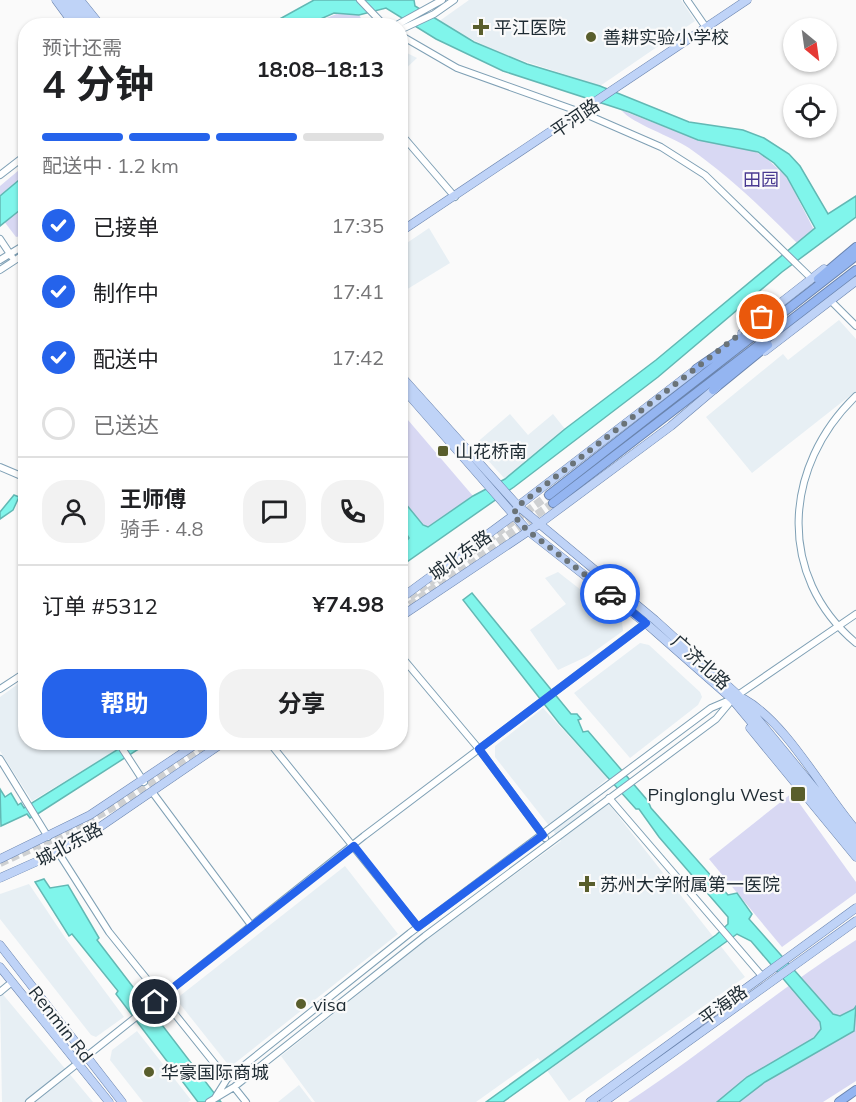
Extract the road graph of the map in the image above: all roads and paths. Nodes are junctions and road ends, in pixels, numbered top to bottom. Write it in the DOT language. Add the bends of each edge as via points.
graph roads {
  1 [pos="56,0"];
  2 [pos="64,0"];
  3 [pos="72,0"];
  4 [pos="80,0"];
  5 [pos="360,0"];
  6 [pos="442,0"];
  7 [pos="454,0"];
  8 [pos="687,0"];
  9 [pos="747,0"];
  10 [pos="69,18"];
  11 [pos="78,18"];
  12 [pos="86,18"];
  13 [pos="95,18"];
  14 [pos="376,18"];
  15 [pos="408,23"];
  16 [pos="408,25"];
  17 [pos="707,29"];
  18 [pos="408,34"];
  19 [pos="583,113"];
  20 [pos="408,142"];
  21 [pos="18,161"];
  22 [pos="0,175"];
  23 [pos="455,197"];
  24 [pos="408,227"];
  25 [pos="0,239"];
  26 [pos="856,245"];
  27 [pos="18,249"];
  28 [pos="10,254"];
  29 [pos="856,256"];
  30 [pos="18,258"];
  31 [pos="14,260"];
  32 [pos="0,261"];
  33 [pos="0,270"];
  34 [pos="856,270"];
  35 [pos="856,277"];
  36 [pos="812,279"];
  37 [pos="856,281"];
  38 [pos="831,301"];
  39 [pos="797,303"];
  40 [pos="804,310"];
  41 [pos="856,326"];
  42 [pos="696,369"];
  43 [pos="408,385"];
  44 [pos="712,390"];
  45 [pos="408,394"];
  46 [pos="856,396"];
  47 [pos="0,467"];
  48 [pos="18,475"];
  49 [pos="490,483"];
  50 [pos="518,506"];
  51 [pos="513,515"];
  52 [pos="539,524"];
  53 [pos="527,530"];
  54 [pos="408,593"];
  55 [pos="408,612"];
  56 [pos="856,614"];
  57 [pos="648,620"];
  58 [pos="837,627"];
  59 [pos="856,644"];
  60 [pos="408,665"];
  61 [pos="18,677"];
  62 [pos="0,689"];
  63 [pos="735,697"];
  64 [pos="479,749"];
  65 [pos="123,750"];
  66 [pos="188,750"];
  67 [pos="213,750"];
  68 [pos="275,750"];
  69 [pos="0,759"];
  70 [pos="800,775"];
  71 [pos="144,782"];
  72 [pos="153,793"];
  73 [pos="609,798"];
  74 [pos="856,830"];
  75 [pos="543,835"];
  76 [pos="48,837"];
  77 [pos="856,839"];
  78 [pos="549,843"];
  79 [pos="354,846"];
  80 [pos="856,848"];
  81 [pos="58,852"];
  82 [pos="856,857"];
  83 [pos="0,859"];
  84 [pos="0,878"];
  85 [pos="856,908"];
  86 [pos="856,921"];
  87 [pos="252,925"];
  88 [pos="418,927"];
  89 [pos="0,945"];
  90 [pos="0,968"];
  91 [pos="762,976"];
  92 [pos="12,982"];
  93 [pos="0,992"];
  94 [pos="162,996"];
  95 [pos="86,1056"];
  96 [pos="78,1064"];
  97 [pos="227,1079"];
  98 [pos="234,1087"];
  99 [pos="856,1090"];
  100 [pos="212,1100"];
  101 [pos="29,1102"];
  102 [pos="109,1102"];
  103 [pos="122,1102"];
  104 [pos="246,1102"];
  105 [pos="590,1102"];
  106 [pos="604,1102"];
  107 [pos="839,1102"];
  1 -- 10 [label="main road"];
  2 -- 11 [label="main road"];
  3 -- 12 [label="main road"];
  4 -- 13 [label="main road"];
  5 -- 14 [label="street"];
  6 -- 15 [label="street"];
  7 -- 16 [label="street"];
  8 -- 17 [label="street"];
  9 -- 17 [label="main road, 平河路"];
  17 -- 19 [label="main road, 平河路"];
  18 -- 19 [label="street" via="457,68"];
  19 -- 23 [label="main road, 平河路"];
  19 -- 36 [label="street" via="661,147 705,175"];
  20 -- 23 [label="street"];
  21 -- 22 [label="street"];
  23 -- 24 [label="main road, 平河路"];
  25 -- 28 [label="street"];
  26 -- 36 [label="main road, 城北东路"];
  26 -- 39 [label="highway"];
  27 -- 28 [label="street"];
  28 -- 31 [label="street"];
  28 -- 32 [label="street"];
  29 -- 39 [label="highway"];
  30 -- 31 [label="street"];
  31 -- 33 [label="street"];
  34 -- 40 [label="highway"];
  35 -- 40 [label="highway"];
  36 -- 42 [label="main road, 城北东路"];
  37 -- 38 [label="main road, 城北东路"];
  38 -- 41 [label="street"];
  38 -- 44 [label="main road, 城北东路"];
  39 -- 40 [label="highway" via="551,499"];
  39 -- 42 [label="highway"];
  40 -- 44 [label="highway"];
  42 -- 50 [label="main road, 城北东路"];
  43 -- 49 [label="main road, 广济北路"];
  44 -- 52 [label="main road, 城北东路" via="671,426"];
  45 -- 49 [label="main road, 广济北路"];
  46 -- 58 [label="street" via="821,436 802,485 799,508 799,538 809,582"];
  47 -- 48 [label="street"];
  49 -- 50 [label="main road, 广济北路"];
  49 -- 51 [label="main road, 广济北路"];
  50 -- 51 [label="main road, 城北东路"];
  50 -- 52 [label="main road, 广济北路"];
  51 -- 53 [label="main road, 广济北路"];
  51 -- 54 [label="main road, 城北东路"];
  52 -- 53 [label="main road, 城北东路"];
  52 -- 57 [label="main road, 广济北路"];
  53 -- 55 [label="main road, 城北东路"];
  53 -- 57 [label="main road, 广济北路"];
  56 -- 58 [label="street"];
  57 -- 63 [label="main road, 广济北路"];
  57 -- 64 [label="street"];
  58 -- 59 [label="street"];
  58 -- 63 [label="street"];
  60 -- 64 [label="street"];
  61 -- 62 [label="street"];
  63 -- 70 [label="main road, 广济北路"];
  63 -- 73 [label="street" via="716,719"];
  63 -- 74 [label="main road" via="756,706 776,727"];
  63 -- 75 [label="street" via="711,708"];
  63 -- 82 [label="main road" via="743,719"];
  64 -- 75 [label="street"];
  64 -- 79 [label="street"];
  65 -- 71 [label="street"];
  66 -- 71 [label="main road, 城北东路"];
  67 -- 72 [label="main road, 城北东路"];
  68 -- 79 [label="street"];
  69 -- 76 [label="street"];
  70 -- 77 [label="main road, 广济北路"];
  70 -- 80 [label="main road, 广济北路"];
  71 -- 76 [label="main road, 城北东路"];
  72 -- 81 [label="main road, 城北东路"];
  72 -- 87 [label="street"];
  73 -- 78 [label="street"];
  73 -- 91 [label="street"];
  75 -- 78 [label="street"];
  75 -- 88 [label="street"];
  76 -- 83 [label="main road, 城北东路"];
  78 -- 98 [label="street"];
  79 -- 87 [label="street"];
  79 -- 88 [label="street"];
  81 -- 84 [label="main road, 城北东路"];
  81 -- 94 [label="street" via="109,933"];
  85 -- 91 [label="main road, 平海路"];
  86 -- 106 [label="main road, 平海路"];
  87 -- 94 [label="street"];
  88 -- 97 [label="street"];
  89 -- 95 [label="main road, Renmin Rd"];
  90 -- 92 [label="main road, Renmin Rd"];
  91 -- 105 [label="main road, 平海路"];
  92 -- 93 [label="street"];
  92 -- 96 [label="main road, Renmin Rd"];
  94 -- 95 [label="street"];
  94 -- 97 [label="street"];
  95 -- 96 [label="street"];
  95 -- 103 [label="main road, Renmin Rd"];
  96 -- 101 [label="street"];
  96 -- 102 [label="main road, Renmin Rd"];
  97 -- 100 [label="street"];
  98 -- 100 [label="street"];
  98 -- 104 [label="street"];
  99 -- 107 [label="highway"];
}
